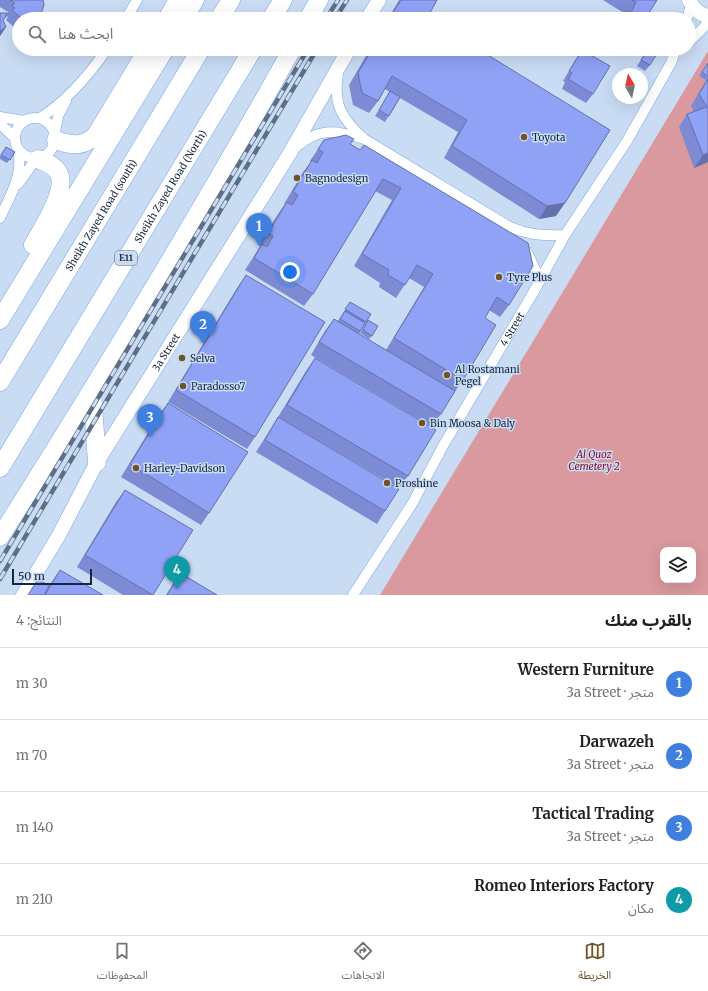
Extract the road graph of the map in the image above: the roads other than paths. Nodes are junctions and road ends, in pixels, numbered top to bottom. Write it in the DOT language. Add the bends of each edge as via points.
graph roads {
  1 [pos="137,0"];
  2 [pos="178,0"];
  3 [pos="195,0"];
  4 [pos="231,0"];
  5 [pos="283,0"];
  6 [pos="319,0"];
  7 [pos="379,0"];
  8 [pos="690,2"];
  9 [pos="130,12"];
  10 [pos="171,12"];
  11 [pos="187,12"];
  12 [pos="224,12"];
  13 [pos="275,12"];
  14 [pos="312,12"];
  15 [pos="371,12"];
  16 [pos="688,12"];
  17 [pos="708,16"];
  18 [pos="708,23"];
  19 [pos="696,35"];
  20 [pos="102,56"];
  21 [pos="144,56"];
  22 [pos="161,56"];
  23 [pos="197,56"];
  24 [pos="249,56"];
  25 [pos="288,56"];
  26 [pos="346,56"];
  27 [pos="673,56"];
  28 [pos="676,56"];
  29 [pos="670,63"];
  30 [pos="339,67"];
  31 [pos="69,95"];
  32 [pos="0,117"];
  33 [pos="40,118"];
  34 [pos="24,121"];
  35 [pos="0,124"];
  36 [pos="55,136"];
  37 [pos="15,138"];
  38 [pos="364,139"];
  39 [pos="18,150"];
  40 [pos="290,153"];
  41 [pos="37,159"];
  42 [pos="13,190"];
  43 [pos="0,218"];
  44 [pos="508,226"];
  45 [pos="565,235"];
  46 [pos="540,280"];
  47 [pos="0,314"];
  48 [pos="0,320"];
  49 [pos="0,382"];
  50 [pos="92,391"];
  51 [pos="97,462"];
  52 [pos="0,468"];
  53 [pos="0,537"];
  54 [pos="23,595"];
  55 [pos="353,595"];
  1 -- 9 [label="street"];
  2 -- 10 [label="highway"];
  3 -- 11 [label="highway"];
  4 -- 12 [label="highway"];
  5 -- 13 [label="highway"];
  6 -- 14 [label="highway"];
  7 -- 15 [label="street"];
  8 -- 16 [label="street"];
  8 -- 17 [label="street" via="698,12"];
  18 -- 19 [label="street"];
  20 -- 31 [label="street"];
  21 -- 36 [label="highway" via="91,140 70,145"];
  22 -- 48 [label="highway"];
  23 -- 49 [label="highway, Sheikh Zayed Road (south)"];
  24 -- 52 [label="highway, Sheikh Zayed Road (North) / E11"];
  25 -- 50 [label="highway" via="244,137"];
  26 -- 30 [label="street, 3a Street"];
  27 -- 29 [label="street, 4 Street"];
  28 -- 29 [label="street, 4 Street"];
  29 -- 45 [label="street, 4 Street" via="627,141"];
  30 -- 38 [label="street" via="336,96 339,109 345,121"];
  30 -- 40 [label="street, 3a Street"];
  31 -- 33 [label="street"];
  31 -- 36 [label="street" via="58,116"];
  32 -- 34 [label="street"];
  33 -- 34 [label="street"];
  33 -- 36 [label="street" via="50,124"];
  34 -- 37 [label="street" via="17,129"];
  35 -- 37 [label="street"];
  36 -- 41 [label="street" via="50,153"];
  37 -- 39 [label="street"];
  38 -- 40 [label="street" via="326,132 314,135"];
  38 -- 44 [label="street"];
  39 -- 41 [label="street" via="29,158"];
  39 -- 42 [label="street" via="20,165"];
  40 -- 51 [label="street, 3a Street"];
  41 -- 42 [label="street"];
  41 -- 47 [label="highway" via="49,163 58,172 61,177 60,192"];
  42 -- 43 [label="street"];
  44 -- 45 [label="street" via="530,234"];
  44 -- 46 [label="street" via="522,243"];
  45 -- 46 [label="street, 4 Street"];
  46 -- 55 [label="street, 4 Street" via="412,504"];
  50 -- 51 [label="highway"];
  50 -- 53 [label="highway"];
  51 -- 54 [label="street, 3a Street" via="59,536"];
}
